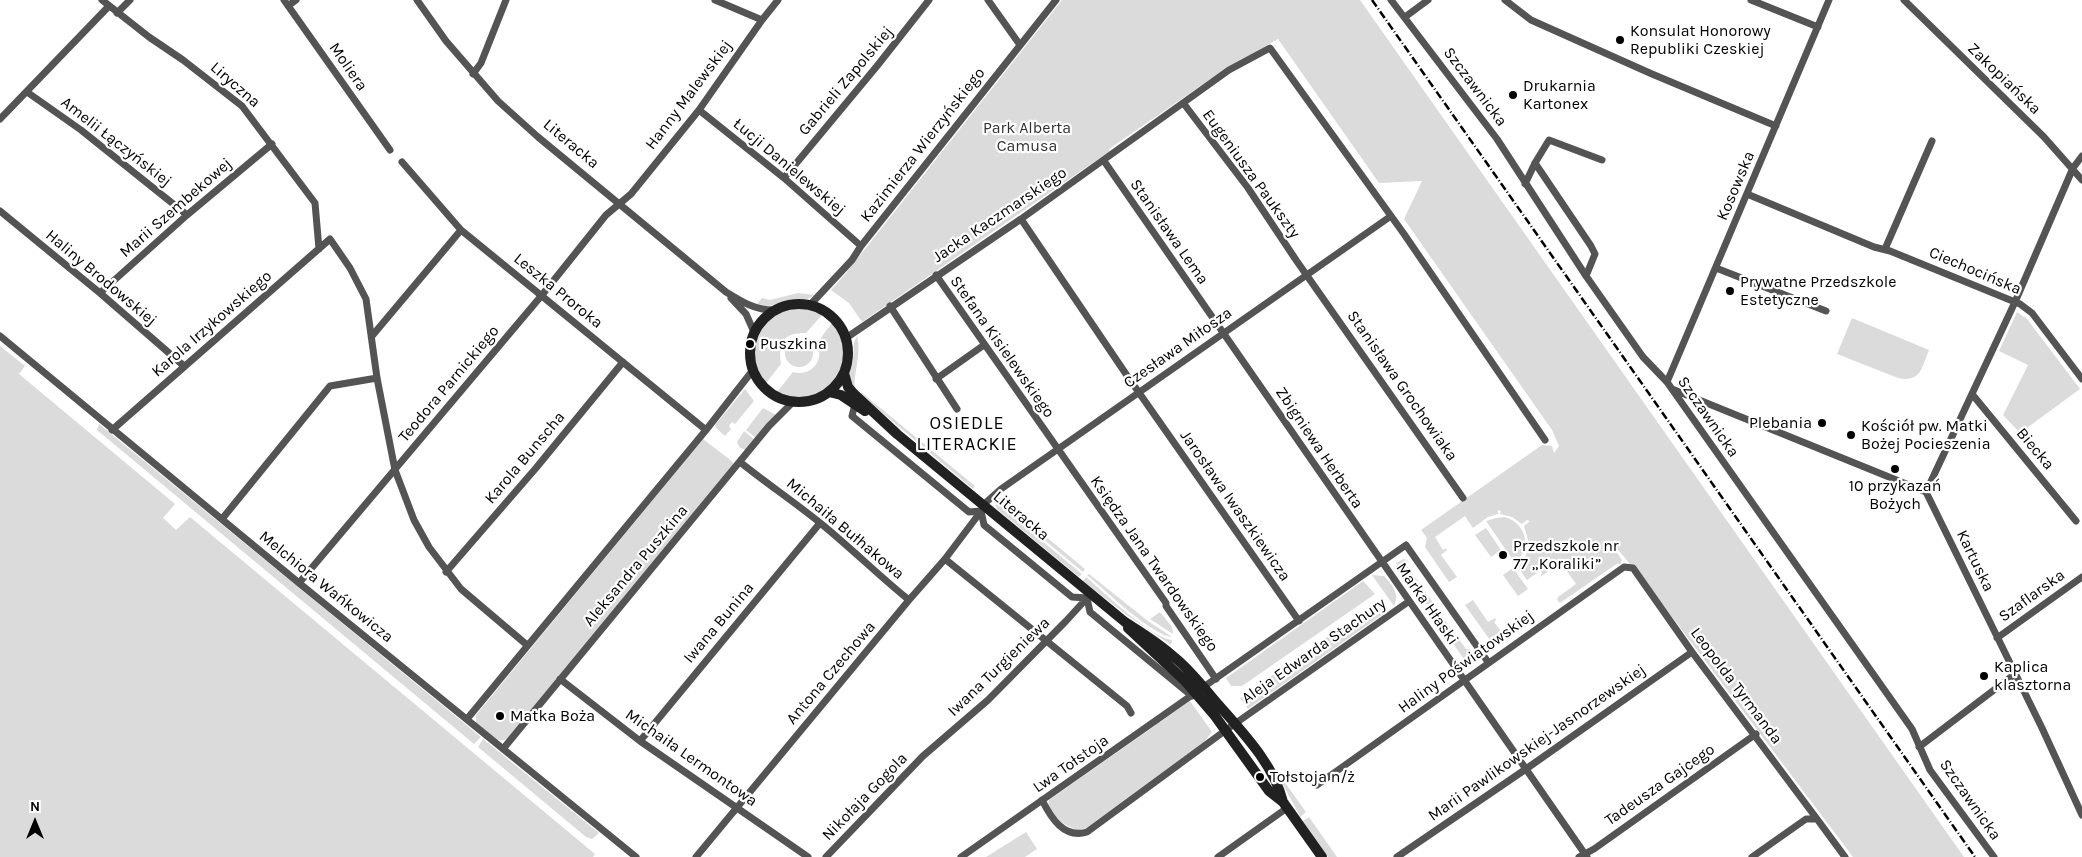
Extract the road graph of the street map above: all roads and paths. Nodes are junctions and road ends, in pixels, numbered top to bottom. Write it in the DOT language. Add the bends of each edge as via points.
graph roads {
  1 [pos="102,0"];
  2 [pos="130,0"];
  3 [pos="296,0"];
  4 [pos="416,0"];
  5 [pos="506,0"];
  6 [pos="715,0"];
  7 [pos="778,0"];
  8 [pos="929,0"];
  9 [pos="988,0"];
  10 [pos="1056,0"];
  11 [pos="1391,0"];
  12 [pos="1428,0"];
  13 [pos="1505,0"];
  14 [pos="1752,0"];
  15 [pos="1829,0"];
  16 [pos="1904,0"];
  17 [pos="286,3"];
  18 [pos="109,6"];
  19 [pos="117,12"];
  20 [pos="1405,17"];
  21 [pos="762,20"];
  22 [pos="1818,27"];
  23 [pos="1020,45"];
  24 [pos="473,74"];
  25 [pos="27,92"];
  26 [pos="1184,104"];
  27 [pos="699,110"];
  28 [pos="0,119"];
  29 [pos="1776,126"];
  30 [pos="1932,141"];
  31 [pos="272,144"];
  32 [pos="390,150"];
  33 [pos="2082,156"];
  34 [pos="1602,160"];
  35 [pos="1104,161"];
  36 [pos="402,162"];
  37 [pos="1535,164"];
  38 [pos="2073,168"];
  39 [pos="784,178"];
  40 [pos="2082,180"];
  41 [pos="1525,184"];
  42 [pos="1747,194"];
  43 [pos="620,204"];
  44 [pos="0,212"];
  45 [pos="187,215"];
  46 [pos="1391,216"];
  47 [pos="1021,219"];
  48 [pos="462,230"];
  49 [pos="861,246"];
  50 [pos="319,249"];
  51 [pos="1885,249"];
  52 [pos="1716,268"];
  53 [pos="936,275"];
  54 [pos="1306,275"];
  55 [pos="1586,276"];
  56 [pos="726,292"];
  57 [pos="100,293"];
  58 [pos="542,295"];
  59 [pos="2015,302"];
  60 [pos="810,305"];
  61 [pos="890,306"];
  62 [pos="774,310"];
  63 [pos="1826,311"];
  64 [pos="754,332"];
  65 [pos="1223,333"];
  66 [pos="0,336"];
  67 [pos="372,336"];
  68 [pos="846,338"];
  69 [pos="984,346"];
  70 [pos="623,362"];
  71 [pos="184,366"];
  72 [pos="753,370"];
  73 [pos="844,374"];
  74 [pos="377,378"];
  75 [pos="936,378"];
  76 [pos="2082,380"];
  77 [pos="1667,382"];
  78 [pos="1672,389"];
  79 [pos="829,392"];
  80 [pos="1139,392"];
  81 [pos="1972,394"];
  82 [pos="793,402"];
  83 [pos="855,404"];
  84 [pos="956,409"];
  85 [pos="112,430"];
  86 [pos="706,430"];
  87 [pos="897,434"];
  88 [pos="1545,440"];
  89 [pos="1058,449"];
  90 [pos="740,462"];
  91 [pos="394,470"];
  92 [pos="1926,492"];
  93 [pos="1463,498"];
  94 [pos="983,508"];
  95 [pos="222,520"];
  96 [pos="2076,521"];
  97 [pos="820,523"];
  98 [pos="945,559"];
  99 [pos="1381,563"];
  100 [pos="1633,568"];
  101 [pos="446,572"];
  102 [pos="2082,577"];
  103 [pos="299,583"];
  104 [pos="1089,596"];
  105 [pos="909,600"];
  106 [pos="1408,602"];
  107 [pos="1299,621"];
  108 [pos="1997,638"];
  109 [pos="1047,642"];
  110 [pos="527,645"];
  111 [pos="1692,652"];
  112 [pos="1488,662"];
  113 [pos="2015,674"];
  114 [pos="560,679"];
  115 [pos="1216,679"];
  116 [pos="1464,681"];
  117 [pos="1197,692"];
  118 [pos="1131,712"];
  119 [pos="467,719"];
  120 [pos="1235,724"];
  121 [pos="1226,730"];
  122 [pos="1756,734"];
  123 [pos="640,741"];
  124 [pos="1919,747"];
  125 [pos="503,749"];
  126 [pos="923,756"];
  127 [pos="1526,769"];
  128 [pos="1317,785"];
  129 [pos="1042,800"];
  130 [pos="1285,805"];
  131 [pos="738,808"];
  132 [pos="2082,815"];
  133 [pos="1817,819"];
  134 [pos="1584,856"];
  135 [pos="636,857"];
  136 [pos="696,857"];
  137 [pos="808,857"];
  138 [pos="826,857"];
  139 [pos="962,857"];
  140 [pos="1218,857"];
  141 [pos="1322,857"];
  142 [pos="1397,857"];
  143 [pos="1752,857"];
  144 [pos="1845,857"];
  145 [pos="1994,857"];
  1 -- 18 [label="street, Liryczna"];
  2 -- 19 [label="street"];
  3 -- 17 [label="street"];
  4 -- 24 [label="street, Literacka"];
  5 -- 24 [label="street" via="481,63"];
  6 -- 21 [label="street"];
  7 -- 21 [label="street, Hanny Malewskiej"];
  8 -- 39 [label="street, Gabrieli Zapolskiej"];
  9 -- 23 [label="street"];
  10 -- 23 [label="street, Kazimierza Wierzyńskiego"];
  11 -- 20 [label="street, Szczawnicka"];
  12 -- 20 [label="street"];
  13 -- 29 [label="street" via="1531,20"];
  14 -- 22 [label="street"];
  15 -- 22 [label="street, Kosowska"];
  16 -- 38 [label="street, Zakopiańska"];
  17 -- 32 [label="street, Moliera"];
  18 -- 19 [label="street, Liryczna"];
  18 -- 25 [label="street"];
  19 -- 31 [label="street, Liryczna" via="237,102"];
  20 -- 41 [label="street, Szczawnicka" via="1497,139"];
  21 -- 27 [label="street, Hanny Malewskiej"];
  22 -- 29 [label="street, Kosowska"];
  23 -- 49 [label="street, Kazimierza Wierzyńskiego"];
  24 -- 43 [label="street, Literacka" via="538,137"];
  25 -- 28 [label="street"];
  25 -- 45 [label="street, Amelii Łączyńskiej"];
  26 -- 35 [label="street, Jacka Kaczmarskiego"];
  26 -- 46 [label="street, Jacka Kaczmarskiego" via="1229,70 1270,48"];
  26 -- 54 [label="street, Eugeniusza Paukszty" via="1248,188"];
  27 -- 39 [label="street, Łucji Danielewskiej"];
  27 -- 43 [label="street, Hanny Malewskiej"];
  29 -- 42 [label="street, Kosowska"];
  30 -- 51 [label="street"];
  31 -- 45 [label="street, Marii Szembekowej"];
  31 -- 50 [label="street, Liryczna" via="315,203"];
  33 -- 38 [label="street"];
  34 -- 37 [label="street" via="1550,140"];
  35 -- 47 [label="street, Jacka Kaczmarskiego"];
  35 -- 65 [label="street, Stanisława Lema"];
  36 -- 48 [label="street, Leszka Proroka"];
  37 -- 41 [label="street"];
  37 -- 55 [label="street" via="1595,254"];
  38 -- 40 [label="street, Zakopiańska"];
  38 -- 59 [label="street"];
  39 -- 49 [label="street, Łucji Danielewskiej"];
  41 -- 55 [label="street, Szczawnicka"];
  42 -- 51 [label="street, Ciechocińska"];
  42 -- 52 [label="street, Kosowska"];
  43 -- 56 [label="street, Literacka"];
  43 -- 58 [label="street, Teodora Parnickiego" via="606,215"];
  44 -- 57 [label="street, Haliny Brodowskiej"];
  45 -- 57 [label="street, Marii Szembekowej"];
  46 -- 54 [label="street, Czesława Miłosza"];
  46 -- 88 [label="street"];
  47 -- 53 [label="street, Jacka Kaczmarskiego"];
  47 -- 80 [label="street, Jarosława Iwaszkiewicza"];
  48 -- 58 [label="street, Leszka Proroka"];
  48 -- 67 [label="street"];
  49 -- 60 [label="street, Kazimierza Wierzyńskiego"];
  50 -- 67 [label="street, Karola Irzykowskiego" via="330,239 350,268 366,299"];
  50 -- 71 [label="street, Karola Irzykowskiego"];
  51 -- 59 [label="street, Ciechocińska"];
  52 -- 63 [label="street"];
  52 -- 77 [label="street, Kosowska"];
  53 -- 61 [label="street, Jacka Kaczmarskiego"];
  53 -- 69 [label="street, Stefana Kisielewskiego"];
  54 -- 65 [label="street, Czesława Miłosza"];
  54 -- 93 [label="street, Stanisława Grochowiaka"];
  55 -- 77 [label="street, Szczawnicka" via="1643,357"];
  56 -- 62 [label="street, Literacka" via="751,307"];
  56 -- 64 [label="street, Literacka" via="746,314"];
  57 -- 71 [label="street, Haliny Brodowskiej"];
  58 -- 70 [label="street, Leszka Proroka"];
  58 -- 91 [label="street, Teodora Parnickiego"];
  59 -- 76 [label="street, Ciechocińska" via="2032,314"];
  59 -- 81 [label="street"];
  60 -- 62 [label="street" via="792,304"];
  60 -- 68 [label="street" via="834,318"];
  61 -- 68 [label="street, Jacka Kaczmarskiego"];
  61 -- 75 [label="street"];
  62 -- 64 [label="street"];
  64 -- 72 [label="street" via="750,350"];
  65 -- 80 [label="street, Czesława Miłosza"];
  65 -- 99 [label="street, Zbigniewa Herberta"];
  66 -- 85 [label="street, Melchiora Wańkowicza"];
  67 -- 74 [label="street"];
  68 -- 73 [label="street"];
  69 -- 75 [label="street"];
  69 -- 89 [label="street, Stefana Kisielewskiego"];
  70 -- 86 [label="street, Leszka Proroka"];
  70 -- 101 [label="street, Karola Bunscha"];
  71 -- 85 [label="street, Karola Irzykowskiego"];
  72 -- 82 [label="street" via="772,394"];
  72 -- 86 [label="street, Aleksandra Puszkina"];
  73 -- 79 [label="street"];
  73 -- 87 [label="street, Literacka" via="854,394"];
  74 -- 91 [label="street"];
  74 -- 95 [label="street" via="330,386"];
  75 -- 84 [label="street"];
  77 -- 78 [label="street, Szczawnicka"];
  78 -- 92 [label="street"];
  78 -- 124 [label="street, Szczawnicka" via="1912,729"];
  79 -- 82 [label="street" via="812,400"];
  79 -- 83 [label="street, Literacka"];
  80 -- 89 [label="street, Czesława Miłosza"];
  80 -- 107 [label="street, Jarosława Iwaszkiewicza"];
  81 -- 92 [label="street"];
  81 -- 96 [label="street, Biecka"];
  82 -- 90 [label="street, Aleksandra Puszkina"];
  83 -- 87 [label="street, Literacka"];
  83 -- 94 [label="street" via="852,416 969,512"];
  85 -- 95 [label="street, Melchiora Wańkowicza"];
  86 -- 110 [label="street, Aleksandra Puszkina"];
  87 -- 94 [label="street, Literacka"];
  89 -- 94 [label="street, Czesława Miłosza" via="999,491"];
  89 -- 115 [label="street, Księdza Jana Twardowskiego"];
  90 -- 97 [label="street, Michaiła Bułhakowa"];
  90 -- 114 [label="street, Aleksandra Puszkina"];
  91 -- 101 [label="street" via="414,520"];
  91 -- 103 [label="street, Teodora Parnickiego"];
  92 -- 108 [label="street, Kartuska"];
  94 -- 98 [label="street, Antona Czechowa"];
  94 -- 104 [label="street, Literacka"];
  94 -- 104 [label="street" via="984,525 1072,597"];
  95 -- 103 [label="street, Melchiora Wańkowicza"];
  97 -- 105 [label="street, Michaiła Bułhakowa"];
  97 -- 123 [label="street, Iwana Bunina"];
  98 -- 105 [label="street, Antona Czechowa"];
  98 -- 109 [label="street"];
  99 -- 106 [label="street, Marka Hłaski"];
  99 -- 107 [label="street, Aleja Edwarda Stachury"];
  99 -- 112 [label="street, Aleja Edwarda Stachury" via="1406,545"];
  100 -- 111 [label="street, Leopolda Tyrmanda"];
  100 -- 112 [label="street, Haliny Poświatowskiej" via="1624,567"];
  101 -- 110 [label="street" via="460,589"];
  102 -- 108 [label="street, Szaflarska"];
  103 -- 119 [label="street, Melchiora Wańkowicza"];
  104 -- 109 [label="street, Iwana Turgieniewa"];
  104 -- 117 [label="street, Literacka" via="1176,658"];
  104 -- 117 [label="street" via="1090,612"];
  105 -- 131 [label="street, Antona Czechowa"];
  106 -- 116 [label="street, Marka Hłaski"];
  106 -- 120 [label="street, Aleja Edwarda Stachury"];
  107 -- 115 [label="street, Aleja Edwarda Stachury"];
  108 -- 113 [label="street, Kartuska"];
  109 -- 118 [label="street" via="1128,706"];
  109 -- 126 [label="street, Iwana Turgieniewa" via="988,700"];
  110 -- 119 [label="street, Aleksandra Puszkina"];
  111 -- 122 [label="street, Leopolda Tyrmanda"];
  111 -- 127 [label="street, Marii Pawlikowskiej-Jasnorzewskiej"];
  112 -- 116 [label="street, Haliny Poświatowskiej"];
  113 -- 124 [label="street"];
  113 -- 132 [label="street, Kartuska"];
  114 -- 123 [label="street, Michaiła Lermontowa"];
  114 -- 125 [label="street, Aleksandra Puszkina"];
  115 -- 117 [label="street, Aleja Edwarda Stachury"];
  116 -- 127 [label="street, Marka Hłaski"];
  116 -- 128 [label="street, Haliny Poświatowskiej"];
  117 -- 120 [label="street, Literacka"];
  117 -- 121 [label="street, Literacka"];
  117 -- 129 [label="street, Lwa Tołstoja"];
  119 -- 125 [label="street, Melchiora Wańkowicza"];
  120 -- 121 [label="street, Aleja Edwarda Stachury"];
  120 -- 130 [label="street, Literacka" via="1266,766"];
  121 -- 129 [label="street, Aleja Edwarda Stachury" via="1087,832 1074,834 1061,828"];
  121 -- 130 [label="street, Literacka" via="1269,791"];
  122 -- 133 [label="street, Leopolda Tyrmanda"];
  122 -- 134 [label="street, Tadeusza Gajcego"];
  123 -- 131 [label="street, Michaiła Lermontowa"];
  124 -- 145 [label="street, Szczawnicka" via="1930,770"];
  125 -- 135 [label="street, Melchiora Wańkowicza"];
  126 -- 138 [label="street, Nikołaja Gogola"];
  127 -- 134 [label="street, Marka Hłaski"];
  127 -- 142 [label="street, Marii Pawlikowskiej-Jasnorzewskiej"];
  129 -- 139 [label="street, Lwa Tołstoja"];
  130 -- 140 [label="street"];
  130 -- 141 [label="street, Literacka"];
  131 -- 136 [label="street, Antona Czechowa"];
  131 -- 137 [label="street, Michaiła Lermontowa"];
  133 -- 143 [label="street" via="1806,819"];
  133 -- 144 [label="street, Leopolda Tyrmanda"];
}
